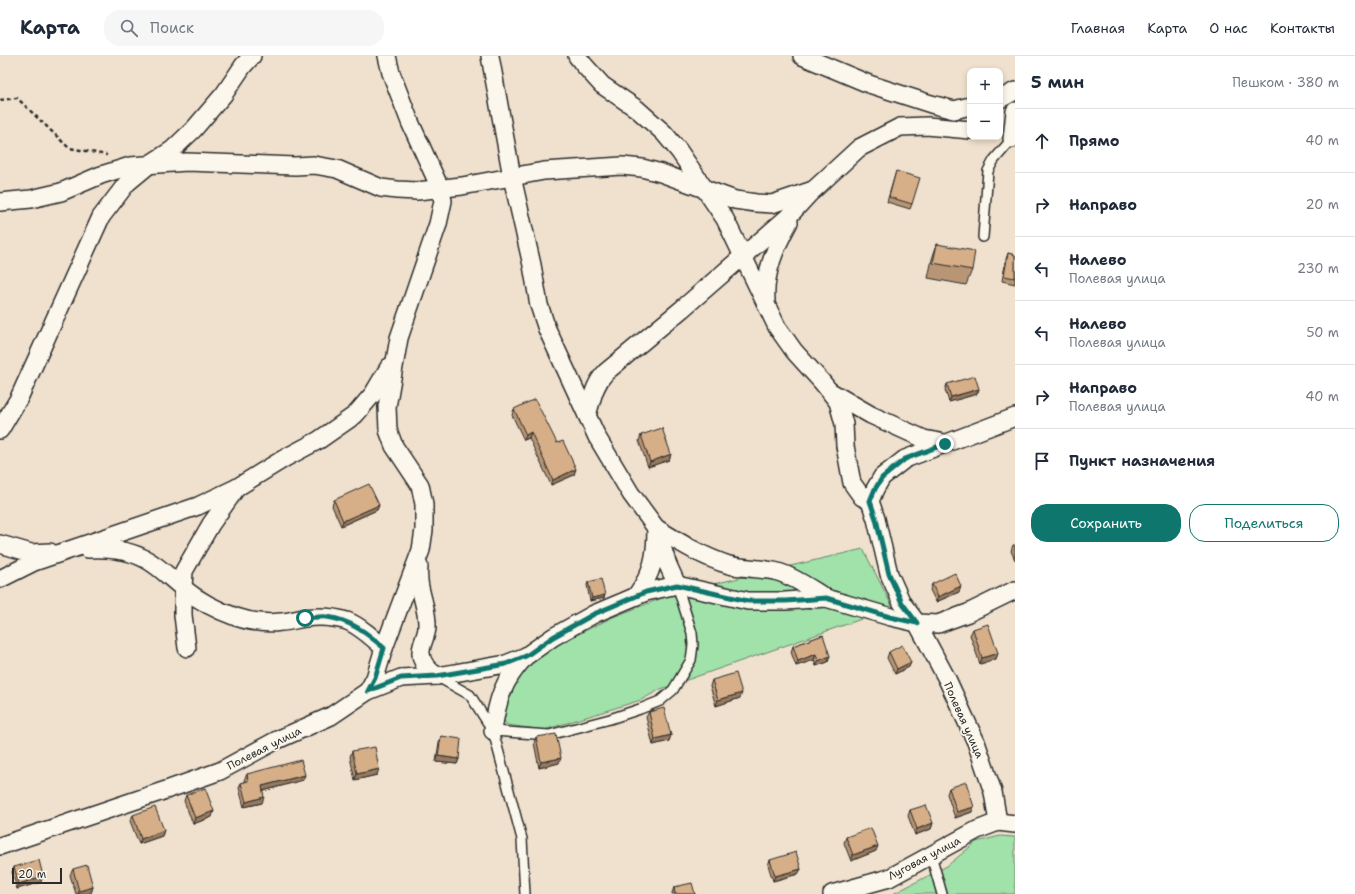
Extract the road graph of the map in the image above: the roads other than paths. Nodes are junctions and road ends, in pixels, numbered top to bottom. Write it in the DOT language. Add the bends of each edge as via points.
graph roads {
  1 [pos="252,56"];
  2 [pos="387,56"];
  3 [pos="490,56"];
  4 [pos="577,56"];
  5 [pos="802,56"];
  6 [pos="1015,91"];
  7 [pos="1003,97"];
  8 [pos="965,109"];
  9 [pos="1011,116"];
  10 [pos="900,127"];
  11 [pos="967,130"];
  12 [pos="1009,138"];
  13 [pos="150,164"];
  14 [pos="512,177"];
  15 [pos="440,188"];
  16 [pos="705,189"];
  17 [pos="813,190"];
  18 [pos="0,202"];
  19 [pos="797,207"];
  20 [pos="983,237"];
  21 [pos="744,256"];
  22 [pos="767,307"];
  23 [pos="397,352"];
  24 [pos="830,391"];
  25 [pos="587,415"];
  26 [pos="1015,416"];
  27 [pos="0,430"];
  28 [pos="945,444"];
  29 [pos="236,488"];
  30 [pos="870,501"];
  31 [pos="656,528"];
  32 [pos="0,544"];
  33 [pos="70,550"];
  34 [pos="421,550"];
  35 [pos="0,579"];
  36 [pos="677,585"];
  37 [pos="183,588"];
  38 [pos="1015,590"];
  39 [pos="636,596"];
  40 [pos="826,598"];
  41 [pos="917,623"];
  42 [pos="188,648"];
  43 [pos="384,648"];
  44 [pos="526,656"];
  45 [pos="437,676"];
  46 [pos="368,691"];
  47 [pos="492,731"];
  48 [pos="998,822"];
  49 [pos="1015,824"];
  50 [pos="0,846"];
  51 [pos="932,855"];
  52 [pos="860,889"];
  53 [pos="525,894"];
  54 [pos="832,894"];
  55 [pos="942,894"];
  1 -- 13 [label="street" via="194,129 172,150"];
  2 -- 15 [label="street" via="410,122"];
  3 -- 14 [label="street"];
  4 -- 16 [label="street" via="602,85 637,109 664,133"];
  5 -- 8 [label="street" via="869,84"];
  6 -- 7 [label="street"];
  8 -- 10 [label="street"];
  9 -- 12 [label="street"];
  10 -- 11 [label="street" via="927,126"];
  10 -- 17 [label="street" via="859,148"];
  12 -- 20 [label="lane" via="988,171"];
  13 -- 15 [label="street" via="187,162 314,165 337,169 382,188 416,191"];
  13 -- 18 [label="street" via="130,166 61,192 31,199"];
  13 -- 27 [label="street" via="127,183 101,217 19,398"];
  14 -- 15 [label="street"];
  14 -- 16 [label="street" via="544,171 622,166 661,173"];
  14 -- 25 [label="street" via="539,305 547,329"];
  15 -- 23 [label="street" via="443,201 438,224 399,338"];
  16 -- 17 [label="street" via="735,200 772,204"];
  16 -- 21 [label="street" via="725,219"];
  17 -- 19 [label="street"];
  19 -- 21 [label="street"];
  19 -- 22 [label="street" via="772,256 767,286"];
  21 -- 22 [label="street"];
  21 -- 25 [label="street" via="599,379"];
  22 -- 24 [label="street" via="794,351"];
  23 -- 29 [label="street" via="373,394 355,415 319,440"];
  23 -- 34 [label="street" via="387,407 388,430 394,446 420,485 424,504"];
  24 -- 28 [label="street" via="871,415 924,439"];
  24 -- 30 [label="street" via="838,402 844,424 852,483 862,497"];
  25 -- 31 [label="street" via="631,494"];
  26 -- 28 [label="street"];
  28 -- 30 [label="street" via="905,459 882,478"];
  29 -- 33 [label="street" via="198,506"];
  29 -- 37 [label="street" via="196,548 184,571"];
  30 -- 41 [label="street, Полевая улица" via="889,574 902,603"];
  31 -- 36 [label="street"];
  31 -- 39 [label="street" via="654,562 645,584"];
  31 -- 40 [label="street" via="704,555 729,565 777,572"];
  32 -- 33 [label="street" via="32,553"];
  33 -- 35 [label="street" via="34,562"];
  33 -- 37 [label="street" via="104,548 137,555 161,569"];
  34 -- 43 [label="street"];
  34 -- 45 [label="street" via="418,578 420,593 427,611 427,629 420,654 427,669"];
  36 -- 39 [label="street, Полевая улица"];
  36 -- 40 [label="street, Полевая улица" via="748,601"];
  36 -- 47 [label="lane" via="692,633 691,660 673,690 660,701 610,719 549,735"];
  37 -- 42 [label="street" via="183,615"];
  37 -- 43 [label="street" via="205,604 259,623 327,617 348,622 370,635"];
  38 -- 41 [label="street, Полевая улица" via="968,613 938,624"];
  39 -- 44 [label="street, Полевая улица" via="587,618"];
  40 -- 41 [label="street, Полевая улица"];
  41 -- 48 [label="street, Полевая улица" via="947,679 976,742 993,792"];
  43 -- 46 [label="street" via="375,678"];
  44 -- 45 [label="street, Полевая улица" via="506,664"];
  44 -- 47 [label="street, Полевая улица" via="507,680 495,709"];
  45 -- 46 [label="street, Полевая улица" via="401,678"];
  45 -- 47 [label="lane" via="470,695"];
  46 -- 50 [label="street, Полевая улица" via="331,716 277,740 220,771"];
  47 -- 53 [label="lane" via="522,839"];
  48 -- 49 [label="street, Луговая улица"];
  48 -- 51 [label="street, Луговая улица" via="977,830"];
  51 -- 52 [label="street, Луговая улица" via="889,878"];
  51 -- 55 [label="lane"];
  52 -- 54 [label="street, Луговая улица"];
}
